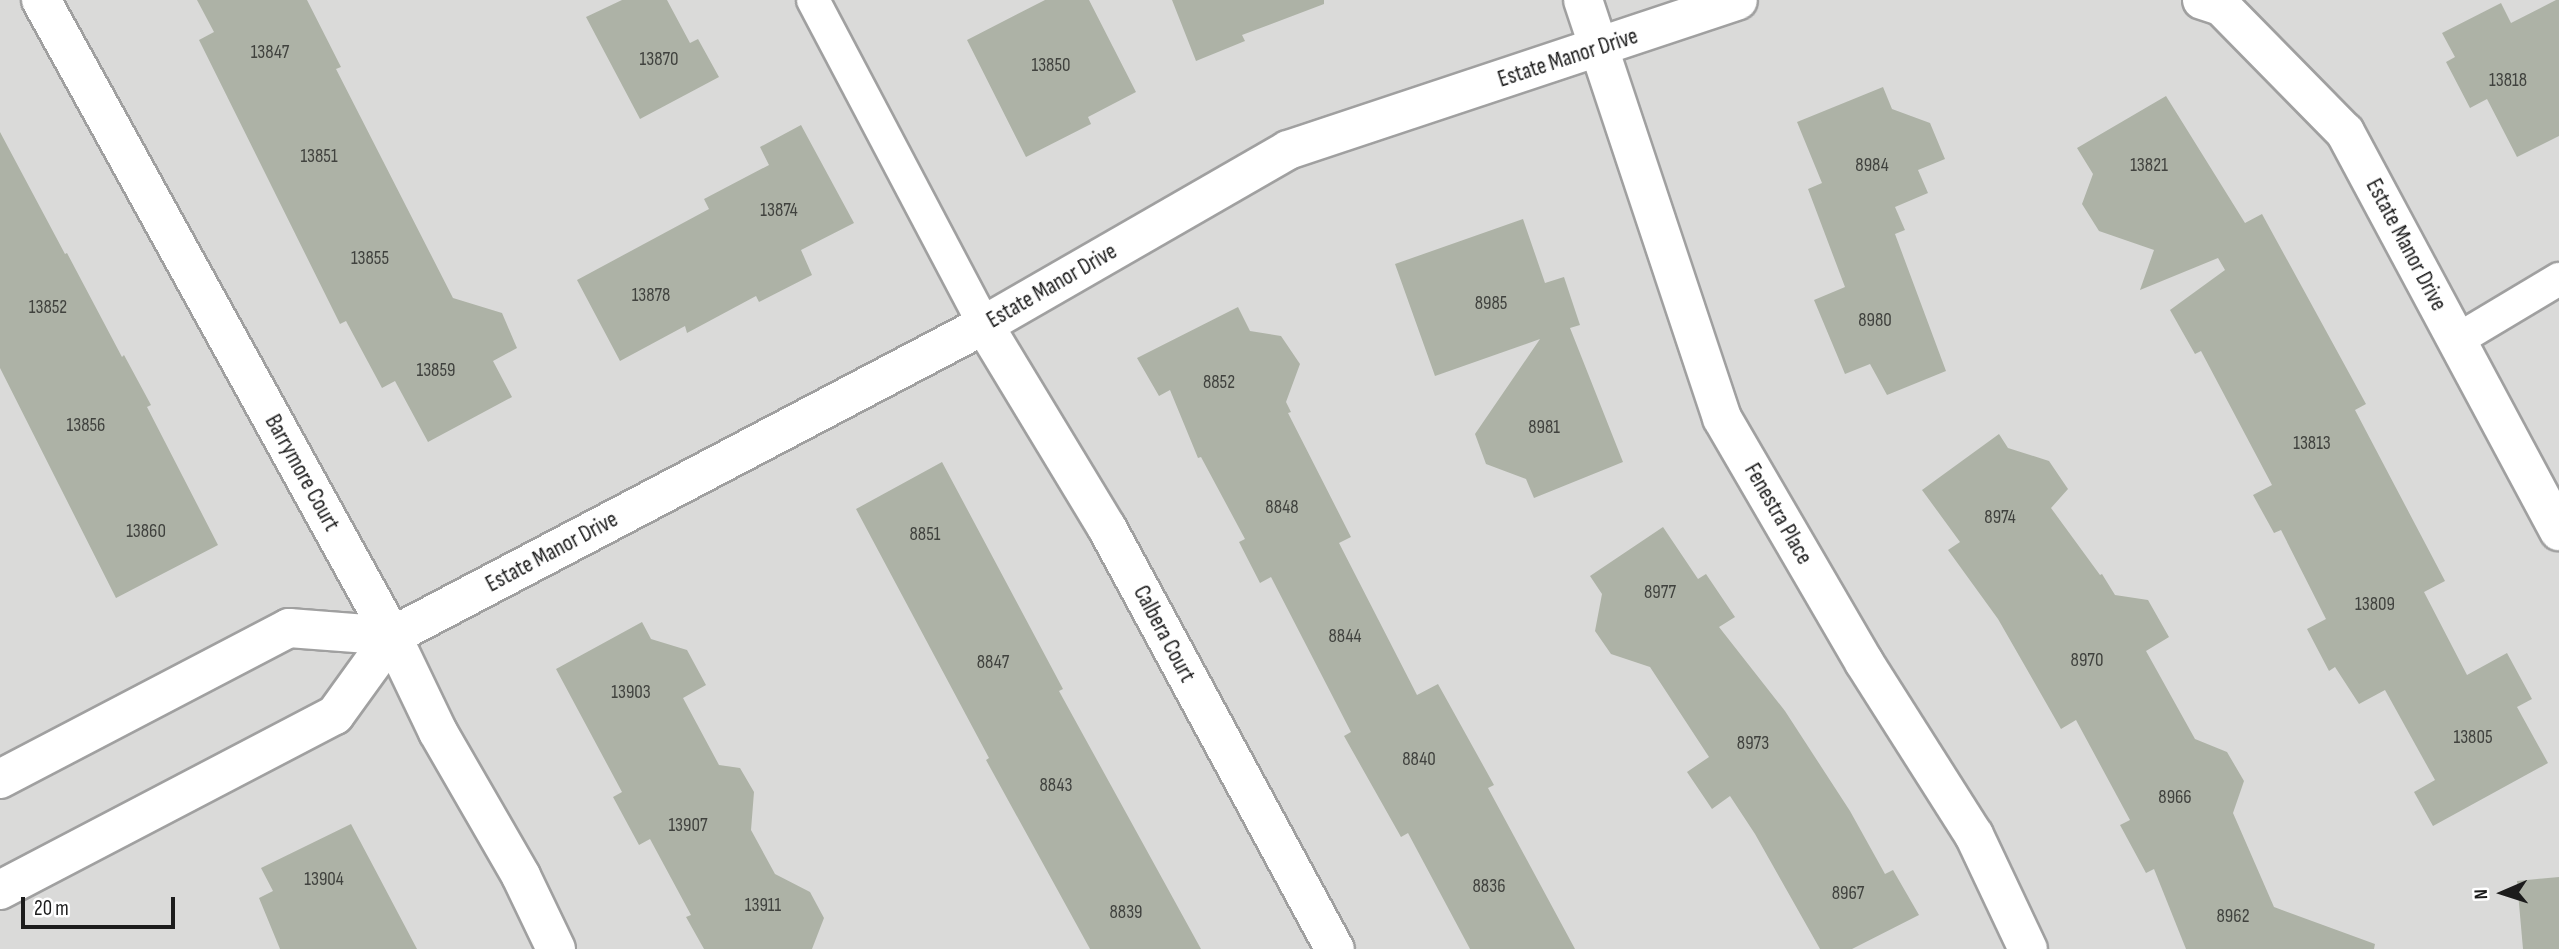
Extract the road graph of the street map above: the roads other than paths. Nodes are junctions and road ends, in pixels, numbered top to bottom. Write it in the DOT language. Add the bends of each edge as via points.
graph roads {
  1 [pos="41,0"];
  2 [pos="813,0"];
  3 [pos="1583,0"];
  4 [pos="1738,0"];
  5 [pos="2202,0"];
  6 [pos="1600,47"];
  7 [pos="2559,279"];
  8 [pos="984,325"];
  9 [pos="2457,341"];
  10 [pos="2559,531"];
  11 [pos="392,636"];
  12 [pos="0,779"];
  13 [pos="0,890"];
  14 [pos="556,949"];
  15 [pos="1335,949"];
  16 [pos="2028,949"];
  1 -- 11 [label="street, Barrymore Court"];
  2 -- 8 [label="lane"];
  3 -- 6 [label="street, Fenestra Place"];
  4 -- 6 [label="street, Estate Manor Drive"];
  5 -- 9 [label="street, Estate Manor Drive" via="2221,6 2345,132"];
  6 -- 8 [label="street, Estate Manor Drive" via="1288,150"];
  6 -- 16 [label="street, Fenestra Place" via="1722,418 1864,662 1974,835"];
  7 -- 9 [label="lane"];
  8 -- 11 [label="street, Estate Manor Drive"];
  8 -- 15 [label="street, Calbera Court" via="1107,528"];
  9 -- 10 [label="street, Estate Manor Drive"];
  11 -- 12 [label="street" via="289,628"];
  11 -- 13 [label="street, Estate Manor Drive" via="335,715"];
  11 -- 14 [label="street, Barrymore Court" via="438,732 521,876"];
}
